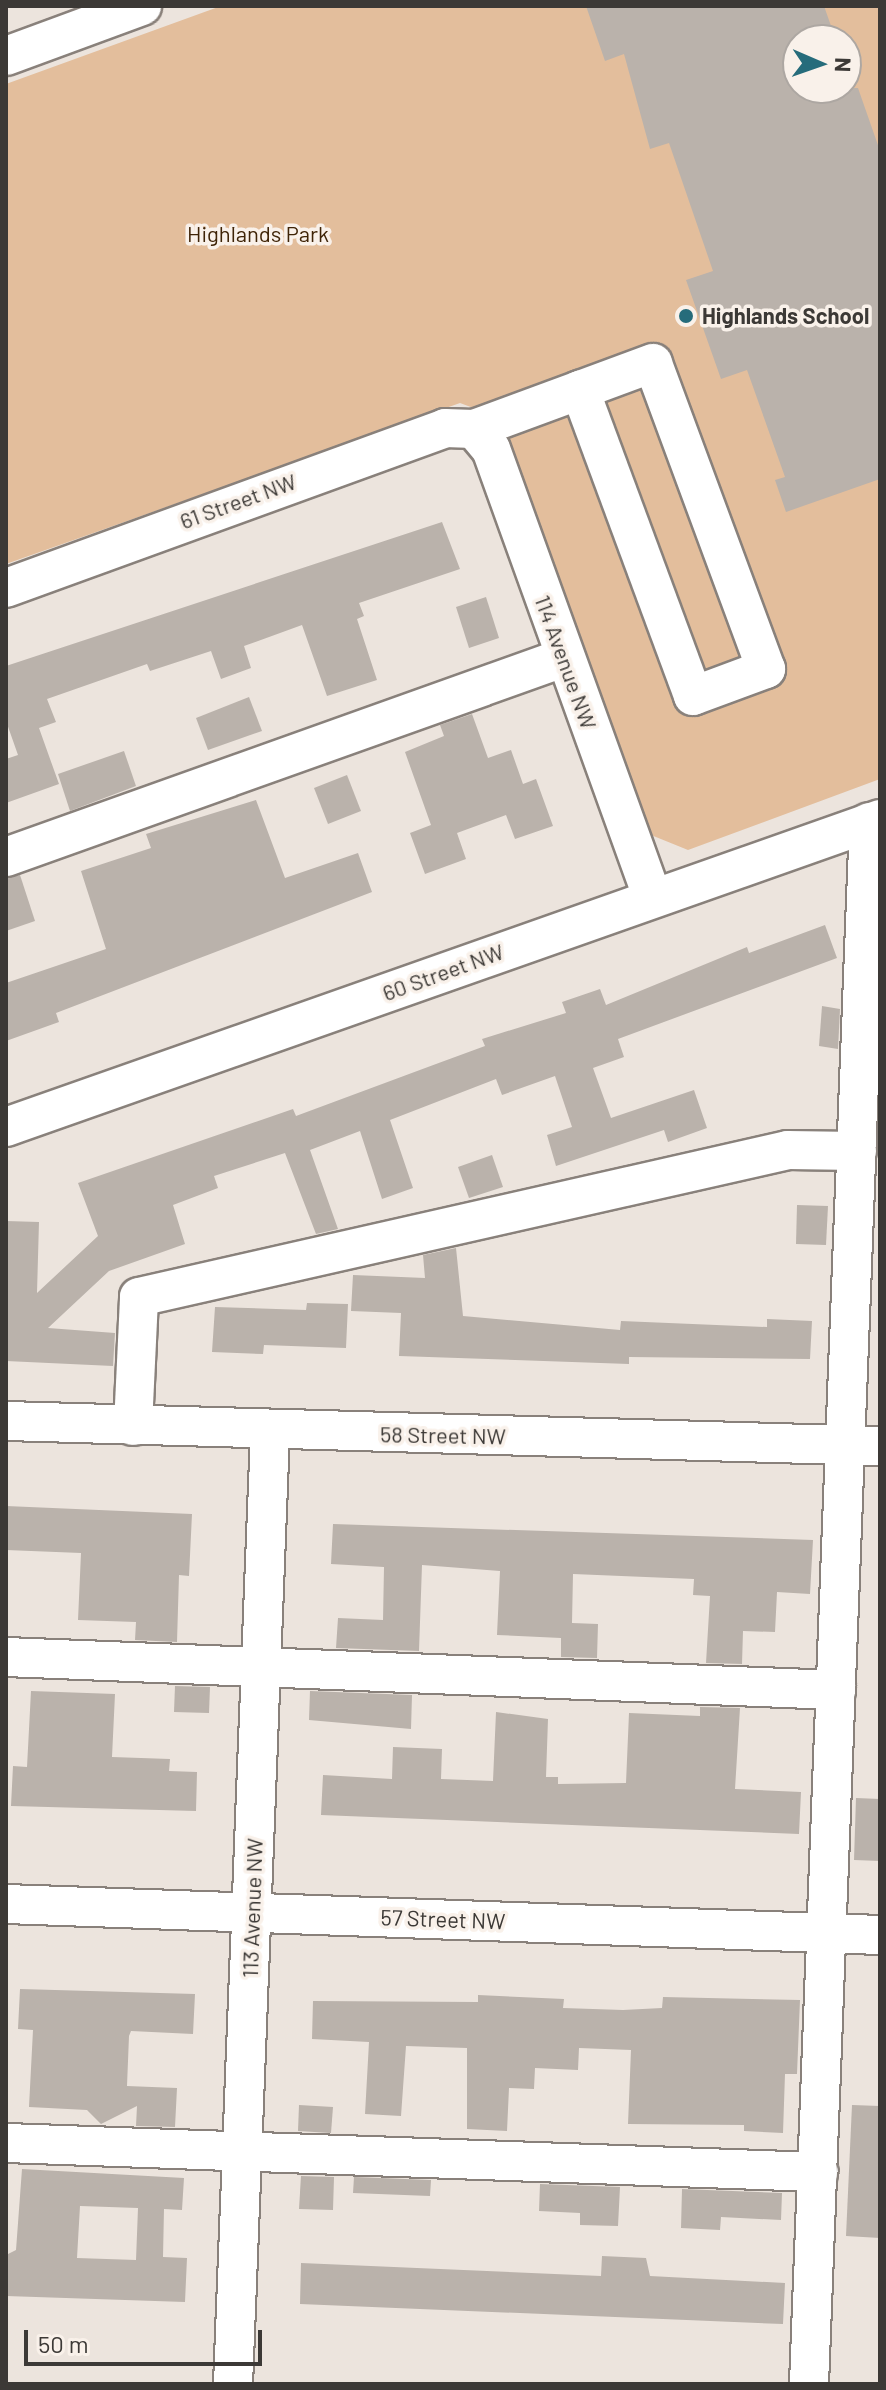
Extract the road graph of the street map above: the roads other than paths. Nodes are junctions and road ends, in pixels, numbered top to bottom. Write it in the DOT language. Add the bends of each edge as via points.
graph roads {
  1 [pos="142,6"];
  2 [pos="6,56"];
  3 [pos="580,390"];
  4 [pos="474,429"];
  5 [pos="6,588"];
  6 [pos="563,658"];
  7 [pos="875,820"];
  8 [pos="6,857"];
  9 [pos="653,898"];
  10 [pos="6,1127"];
  11 [pos="857,1151"];
  12 [pos="6,1421"];
  13 [pos="133,1426"];
  14 [pos="270,1432"];
  15 [pos="863,1445"];
  16 [pos="6,1657"];
  17 [pos="261,1667"];
  18 [pos="836,1690"];
  19 [pos="6,1904"];
  20 [pos="252,1912"];
  21 [pos="827,1933"];
  22 [pos="880,1935"];
  23 [pos="6,2143"];
  24 [pos="242,2151"];
  25 [pos="818,2172"];
  26 [pos="233,2384"];
  27 [pos="809,2384"];
  1 -- 2 [label="street"];
  3 -- 3 [label="street, 61 Street NW" via="693,696 766,669 653,363"];
  3 -- 4 [label="street, 61 Street NW"];
  4 -- 5 [label="street, 61 Street NW" via="445,428"];
  4 -- 6 [label="street, 114 Avenue NW" via="491,449"];
  6 -- 8 [label="street"];
  6 -- 9 [label="street, 114 Avenue NW"];
  7 -- 9 [label="street, 60 Street NW"];
  7 -- 11 [label="street"];
  9 -- 10 [label="street, 60 Street NW"];
  11 -- 13 [label="street" via="788,1150 139,1297"];
  11 -- 15 [label="street"];
  12 -- 13 [label="street, 58 Street NW"];
  13 -- 14 [label="street, 58 Street NW"];
  14 -- 15 [label="street, 58 Street NW"];
  14 -- 17 [label="street, 113 Avenue NW"];
  15 -- 18 [label="street"];
  16 -- 17 [label="street"];
  17 -- 18 [label="street"];
  17 -- 20 [label="street, 113 Avenue NW"];
  18 -- 21 [label="street"];
  19 -- 20 [label="street, 57 Street NW"];
  20 -- 21 [label="street, 57 Street NW"];
  20 -- 24 [label="street, 113 Avenue NW"];
  21 -- 22 [label="street, 57 Street NW"];
  21 -- 25 [label="street"];
  23 -- 24 [label="street"];
  24 -- 25 [label="street"];
  24 -- 26 [label="street, 113 Avenue NW"];
  25 -- 27 [label="street"];
}
